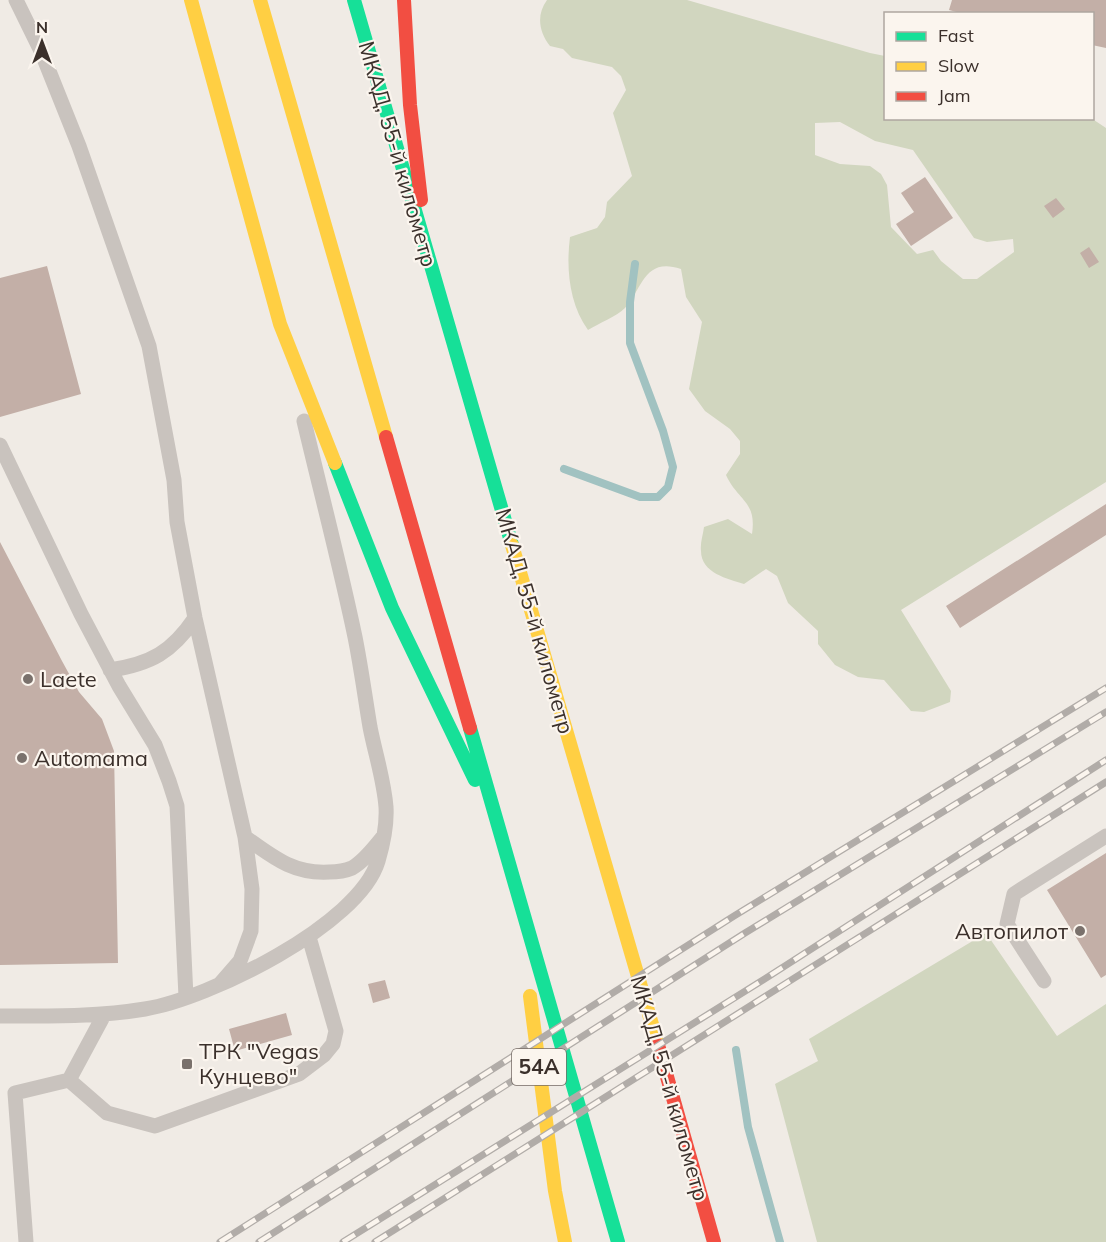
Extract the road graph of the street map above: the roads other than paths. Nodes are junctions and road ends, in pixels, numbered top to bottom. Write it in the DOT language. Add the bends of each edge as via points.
graph roads {
  1 [pos="16,0"];
  2 [pos="191,0"];
  3 [pos="260,0"];
  4 [pos="354,0"];
  5 [pos="404,0"];
  6 [pos="435,282"];
  7 [pos="280,324"];
  8 [pos="0,445"];
  9 [pos="195,618"];
  10 [pos="110,670"];
  11 [pos="496,823"];
  12 [pos="384,836"];
  13 [pos="1106,836"];
  14 [pos="245,837"];
  15 [pos="516,891"];
  16 [pos="309,937"];
  17 [pos="1044,981"];
  18 [pos="220,984"];
  19 [pos="186,997"];
  20 [pos="104,1015"];
  21 [pos="0,1016"];
  22 [pos="69,1080"];
  23 [pos="26,1242"];
  24 [pos="565,1242"];
  25 [pos="618,1242"];
  26 [pos="714,1242"];
  1 -- 9 [label="lane" via="79,146 149,346"];
  2 -- 7 [label="main road"];
  3 -- 11 [label="main road"];
  4 -- 6 [label="main road, МКАД, 55-й километр"];
  5 -- 6 [label="main road" via="410,105"];
  6 -- 26 [label="main road, МКАД, 55-й километр"];
  7 -- 11 [label="main road" via="392,608"];
  7 -- 12 [label="lane" via="355,638 386,807"];
  8 -- 10 [label="lane"];
  9 -- 10 [label="lane" via="181,640 163,653 134,667"];
  9 -- 14 [label="lane"];
  10 -- 19 [label="lane" via="154,745 177,806"];
  11 -- 15 [label="main road"];
  12 -- 14 [label="lane" via="351,868 321,872 300,871"];
  12 -- 16 [label="lane" via="368,882"];
  13 -- 17 [label="lane" via="1014,894 1007,924"];
  14 -- 18 [label="lane" via="252,889 251,931 240,961"];
  15 -- 24 [label="main road, 54А"];
  15 -- 25 [label="main road"];
  16 -- 18 [label="lane" via="278,957"];
  16 -- 22 [label="lane" via="336,1031 333,1044 324,1055 298,1074 154,1126 107,1113"];
  18 -- 19 [label="lane"];
  19 -- 20 [label="lane" via="148,1009"];
  20 -- 21 [label="lane"];
  20 -- 22 [label="lane"];
  22 -- 23 [label="lane" via="15,1093"];
}
